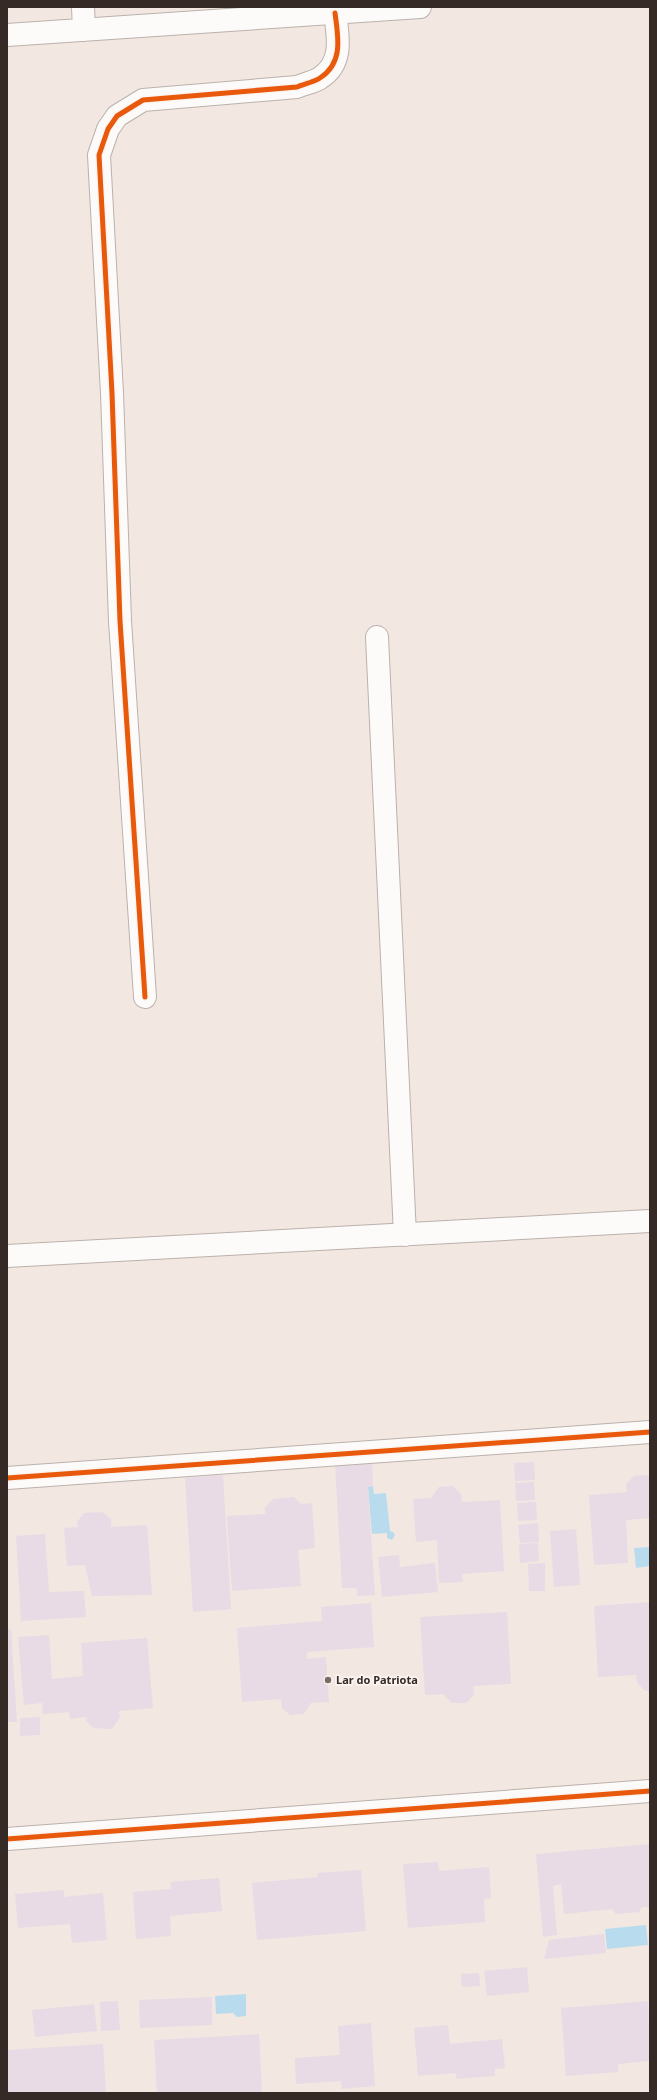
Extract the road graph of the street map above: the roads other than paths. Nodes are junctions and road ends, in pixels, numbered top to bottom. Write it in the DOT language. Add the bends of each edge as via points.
graph roads {
  1 [pos="83,7"];
  2 [pos="420,7"];
  3 [pos="335,13"];
  4 [pos="84,30"];
  5 [pos="7,34"];
  6 [pos="377,637"];
  7 [pos="145,997"];
  8 [pos="650,1221"];
  9 [pos="405,1235"];
  10 [pos="7,1256"];
  11 [pos="650,1432"];
  12 [pos="7,1478"];
  13 [pos="650,1791"];
  14 [pos="7,1840"];
  1 -- 4 [label="street"];
  2 -- 3 [label="street"];
  3 -- 4 [label="street"];
  3 -- 7 [label="street" via="339,47 334,65 320,78 297,87 143,100 117,116 108,129 100,155 120,621"];
  4 -- 5 [label="street"];
  6 -- 9 [label="street"];
  8 -- 9 [label="street"];
  9 -- 10 [label="street"];
  11 -- 12 [label="street"];
  13 -- 14 [label="street"];
}
